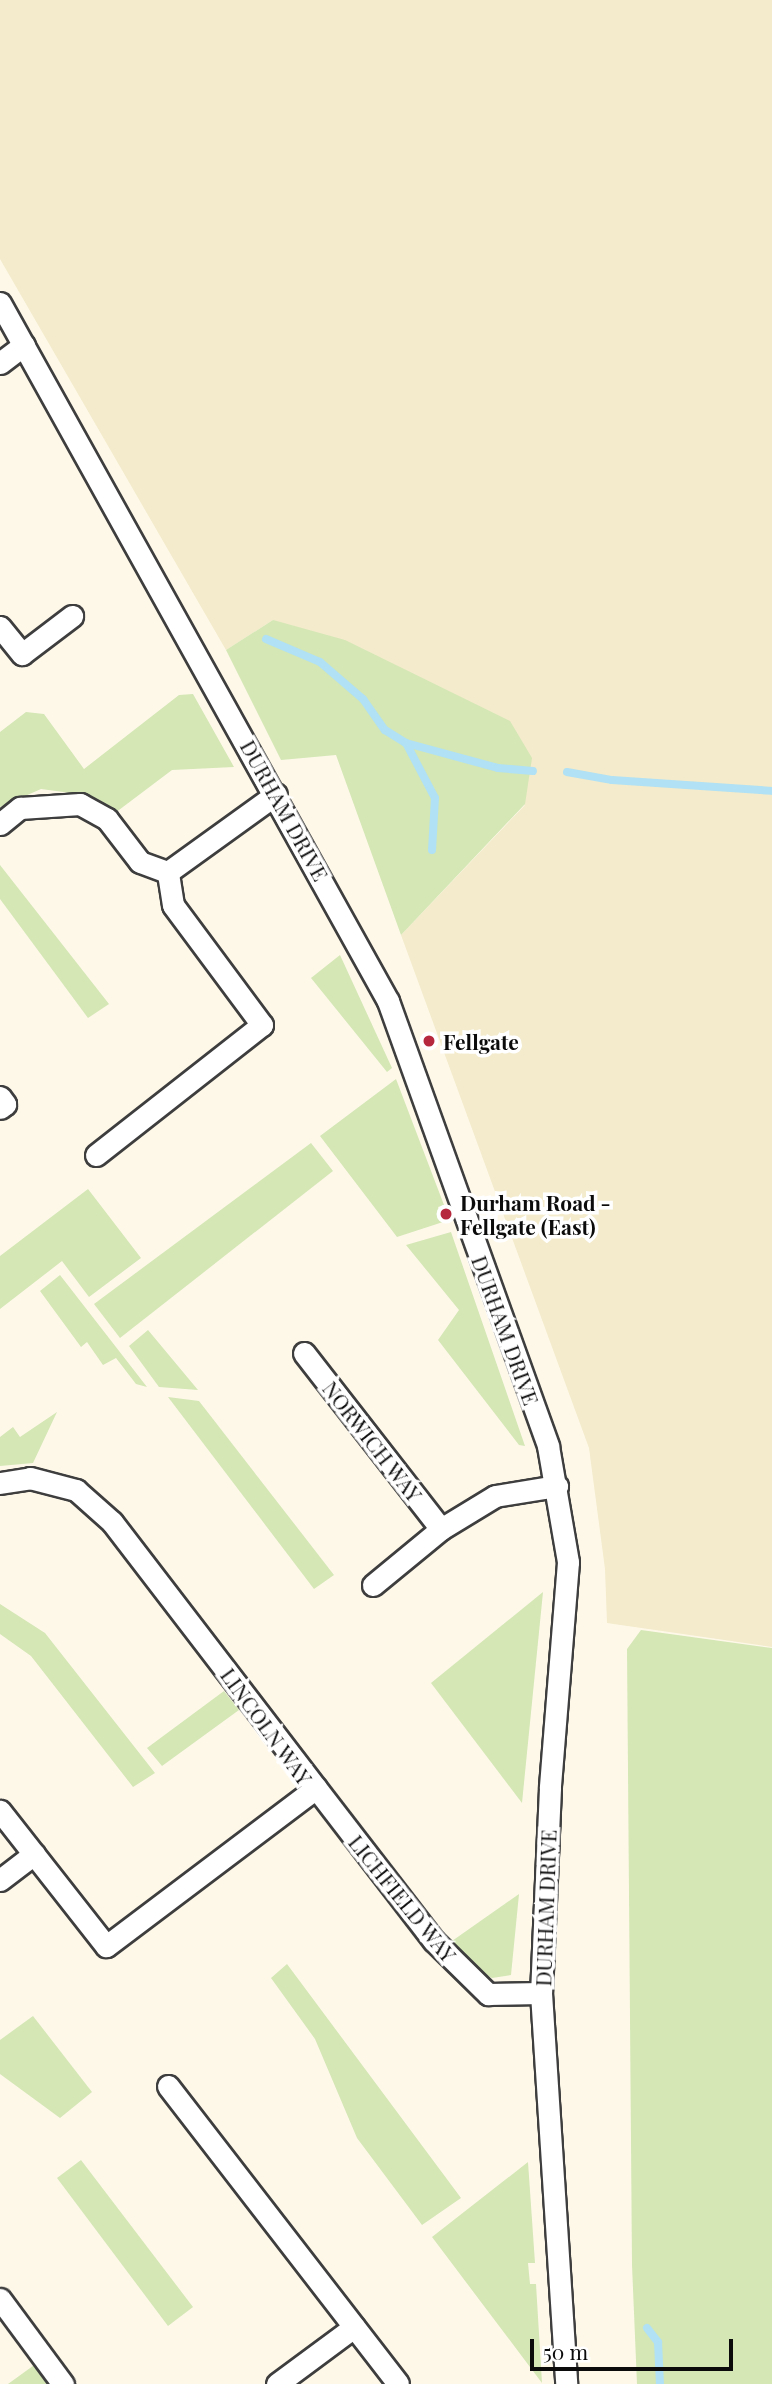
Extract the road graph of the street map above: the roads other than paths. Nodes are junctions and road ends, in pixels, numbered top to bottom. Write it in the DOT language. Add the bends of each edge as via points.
graph roads {
  1 [pos="0,303"];
  2 [pos="24,345"];
  3 [pos="0,363"];
  4 [pos="72,616"];
  5 [pos="0,627"];
  6 [pos="276,794"];
  7 [pos="0,824"];
  8 [pos="168,872"];
  9 [pos="0,1097"];
  10 [pos="0,1108"];
  11 [pos="96,1155"];
  12 [pos="304,1353"];
  13 [pos="0,1483"];
  14 [pos="557,1486"];
  15 [pos="441,1529"];
  16 [pos="373,1585"];
  17 [pos="316,1787"];
  18 [pos="0,1811"];
  19 [pos="34,1854"];
  20 [pos="0,1880"];
  21 [pos="541,1993"];
  22 [pos="168,2086"];
  23 [pos="0,2299"];
  24 [pos="354,2327"];
  25 [pos="64,2384"];
  26 [pos="277,2384"];
  27 [pos="398,2384"];
  28 [pos="566,2384"];
  1 -- 2 [label="street, DURHAM DRIVE"];
  2 -- 3 [label="street"];
  2 -- 6 [label="street, DURHAM DRIVE"];
  4 -- 5 [label="street" via="22,654"];
  6 -- 8 [label="street"];
  6 -- 14 [label="street, DURHAM DRIVE" via="388,1001 548,1446"];
  7 -- 8 [label="street" via="20,808 80,804 107,819 140,862"];
  8 -- 11 [label="street" via="173,905 262,1025"];
  9 -- 10 [label="street" via="5,1104"];
  12 -- 15 [label="street, NORWICH WAY"];
  13 -- 17 [label="street, LINCOLN WAY" via="30,1478 76,1490 112,1522"];
  14 -- 15 [label="street" via="495,1496"];
  14 -- 21 [label="street, DURHAM DRIVE" via="568,1562 550,1788"];
  15 -- 16 [label="street"];
  17 -- 19 [label="street, LINCOLN WAY" via="106,1946"];
  17 -- 21 [label="street, LICHFIELD WAY" via="435,1941 488,1994"];
  18 -- 19 [label="street, LINCOLN WAY"];
  19 -- 20 [label="street"];
  21 -- 28 [label="street, DURHAM DRIVE"];
  22 -- 24 [label="street"];
  23 -- 25 [label="street"];
  24 -- 26 [label="street"];
  24 -- 27 [label="street"];
}
